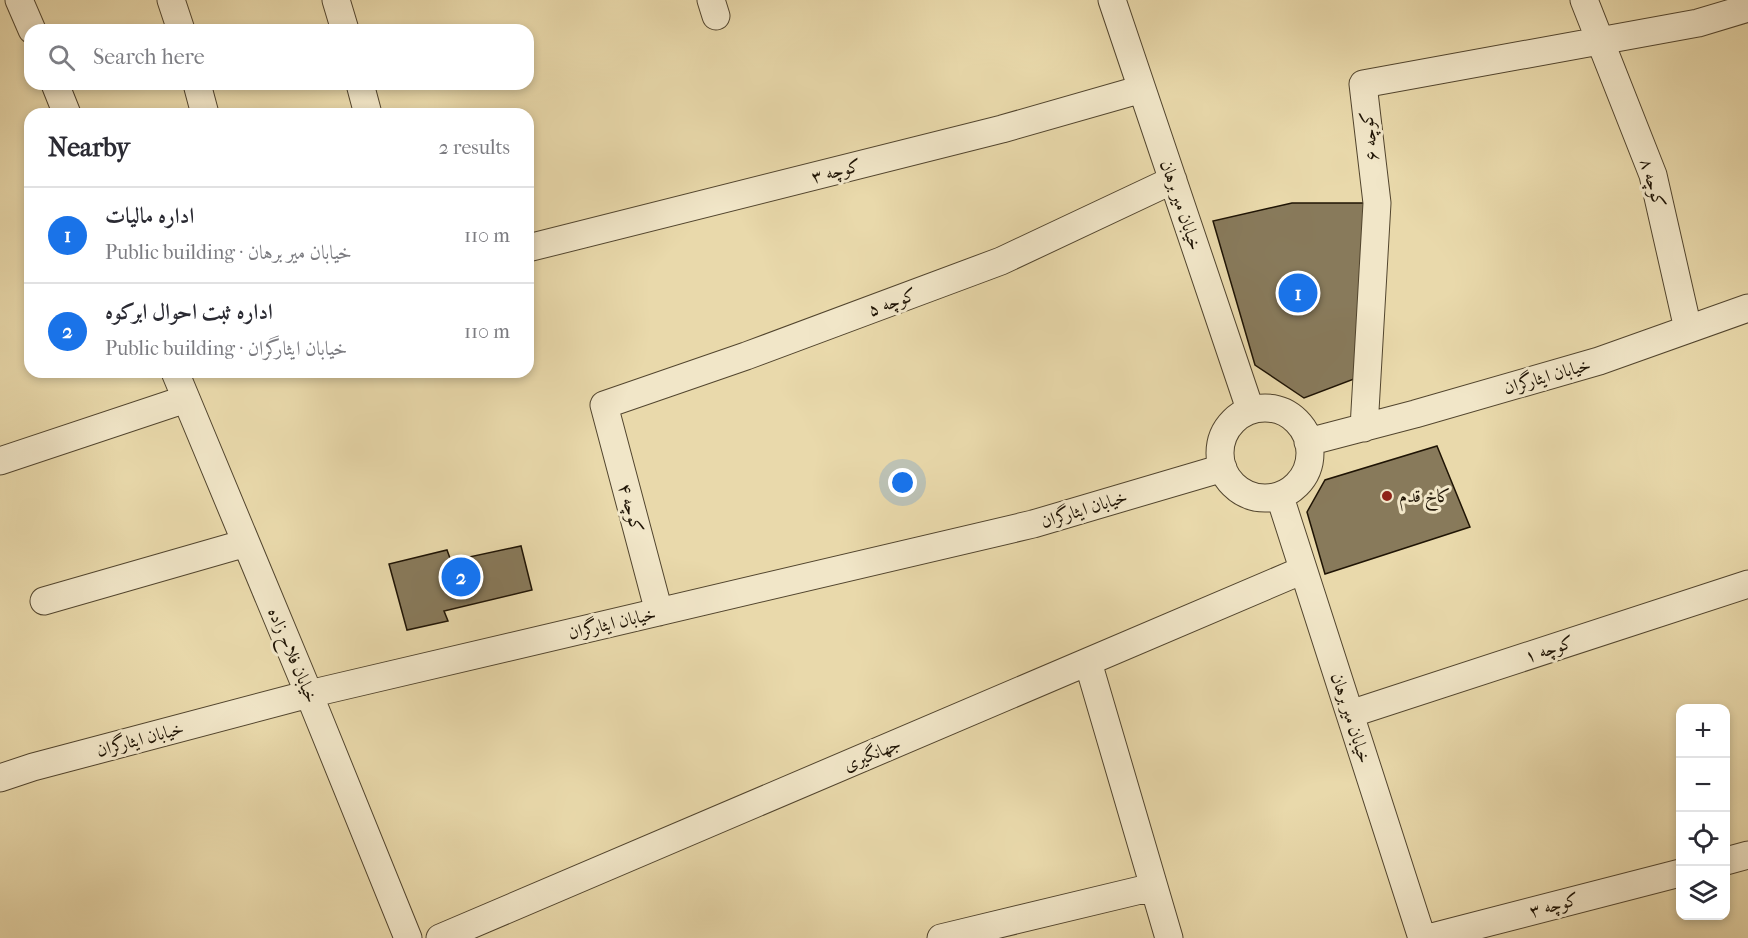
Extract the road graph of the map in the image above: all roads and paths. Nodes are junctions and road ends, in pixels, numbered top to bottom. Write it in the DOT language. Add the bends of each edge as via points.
graph roads {
  1 [pos="20,0"];
  2 [pos="171,0"];
  3 [pos="336,0"];
  4 [pos="1112,0"];
  5 [pos="1584,0"];
  6 [pos="1748,8"];
  7 [pos="30,24"];
  8 [pos="179,24"];
  9 [pos="343,24"];
  10 [pos="1600,42"];
  11 [pos="1142,89"];
  12 [pos="57,90"];
  13 [pos="199,90"];
  14 [pos="362,90"];
  15 [pos="65,108"];
  16 [pos="203,108"];
  17 [pos="366,108"];
  18 [pos="1173,180"];
  19 [pos="534,246"];
  20 [pos="1748,308"];
  21 [pos="1688,329"];
  22 [pos="177,378"];
  23 [pos="186,399"];
  24 [pos="604,405"];
  25 [pos="1250,409"];
  26 [pos="1364,428"];
  27 [pos="1308,442"];
  28 [pos="0,461"];
  29 [pos="1223,468"];
  30 [pos="1280,497"];
  31 [pos="246,543"];
  32 [pos="1303,570"];
  33 [pos="1748,585"];
  34 [pos="44,602"];
  35 [pos="659,612"];
  36 [pos="1088,662"];
  37 [pos="309,694"];
  38 [pos="1350,714"];
  39 [pos="0,778"];
  40 [pos="1748,855"];
  41 [pos="1730,860"];
  42 [pos="1676,874"];
  43 [pos="1153,887"];
  44 [pos="408,938"];
  45 [pos="440,938"];
  46 [pos="940,938"];
  47 [pos="1169,938"];
  48 [pos="1422,938"];
  49 [pos="1428,938"];
  1 -- 7 [label="street"];
  2 -- 8 [label="street"];
  3 -- 9 [label="street"];
  4 -- 11 [label="street, خیابان میر برهان"];
  5 -- 10 [label="street, کوچه ۸"];
  6 -- 10 [label="street" via="1698,23"];
  10 -- 21 [label="street, کوچه ۸" via="1653,175"];
  10 -- 26 [label="street, کوچه ۶" via="1363,84 1377,202"];
  11 -- 18 [label="street, خیابان میر برهان"];
  11 -- 19 [label="street, کوچه ۳" via="1002,129"];
  12 -- 15 [label="street"];
  13 -- 16 [label="street"];
  14 -- 17 [label="street"];
  18 -- 24 [label="street, کوچه ۵" via="1001,261"];
  18 -- 25 [label="street, خیابان میر برهان"];
  20 -- 21 [label="street, خیابان ایثارگران"];
  21 -- 26 [label="street, خیابان ایثارگران" via="1599,361"];
  22 -- 23 [label="street, خیابان فلاح زاده"];
  23 -- 28 [label="street"];
  23 -- 31 [label="street, خیابان فلاح زاده"];
  24 -- 35 [label="street, کوچه ۴"];
  25 -- 27 [label="street" via="1279,409 1302,425"];
  25 -- 29 [label="street" via="1227,426 1218,454"];
  26 -- 27 [label="street, خیابان ایثارگران"];
  27 -- 30 [label="street" via="1311,452 1303,480"];
  29 -- 30 [label="street" via="1227,481 1251,497"];
  29 -- 35 [label="street, خیابان ایثارگران" via="1034,524"];
  30 -- 32 [label="street, خیابان میر برهان"];
  31 -- 34 [label="street"];
  31 -- 37 [label="street, خیابان فلاح زاده"];
  32 -- 36 [label="street, جهانگیری"];
  32 -- 38 [label="street, خیابان میر برهان"];
  33 -- 38 [label="street, کوچه ۱"];
  35 -- 37 [label="street, خیابان ایثارگران"];
  36 -- 43 [label="street"];
  36 -- 45 [label="street, جهانگیری"];
  37 -- 39 [label="street, خیابان ایثارگران"];
  37 -- 44 [label="street, خیابان فلاح زاده"];
  38 -- 48 [label="street, خیابان میر برهان"];
  40 -- 41 [label="street"];
  42 -- 49 [label="street, کوچه ۳"];
  43 -- 46 [label="street"];
  43 -- 47 [label="street"];
}
